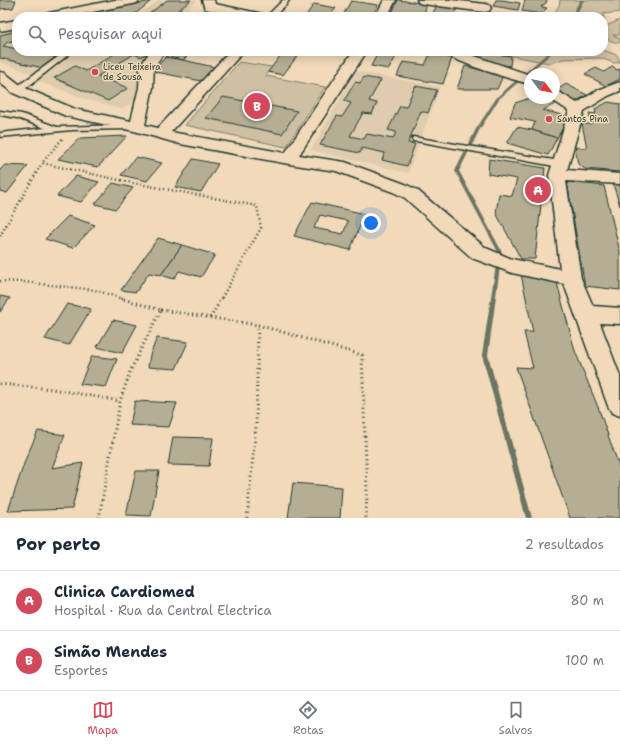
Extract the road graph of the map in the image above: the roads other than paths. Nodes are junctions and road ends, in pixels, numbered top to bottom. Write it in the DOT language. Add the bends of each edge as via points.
graph roads {
  1 [pos="133,0"];
  2 [pos="286,0"];
  3 [pos="390,0"];
  4 [pos="423,0"];
  5 [pos="208,5"];
  6 [pos="485,8"];
  7 [pos="74,12"];
  8 [pos="238,12"];
  9 [pos="275,12"];
  10 [pos="384,12"];
  11 [pos="12,25"];
  12 [pos="0,27"];
  13 [pos="63,56"];
  14 [pos="153,56"];
  15 [pos="232,56"];
  16 [pos="357,56"];
  17 [pos="468,56"];
  18 [pos="0,76"];
  19 [pos="524,78"];
  20 [pos="620,86"];
  21 [pos="18,90"];
  22 [pos="560,98"];
  23 [pos="577,108"];
  24 [pos="0,113"];
  25 [pos="137,127"];
  26 [pos="57,130"];
  27 [pos="162,134"];
  28 [pos="0,136"];
  29 [pos="416,139"];
  30 [pos="289,160"];
  31 [pos="559,170"];
  32 [pos="620,179"];
  33 [pos="571,278"];
  34 [pos="586,314"];
  35 [pos="620,316"];
  36 [pos="620,404"];
  1 -- 7 [label="street"];
  2 -- 9 [label="lane"];
  3 -- 10 [label="street"];
  4 -- 6 [label="street"];
  5 -- 8 [label="street"];
  11 -- 12 [label="street"];
  13 -- 21 [label="lane"];
  14 -- 25 [label="street" via="147,67 146,86"];
  15 -- 27 [label="street"];
  16 -- 30 [label="street"];
  17 -- 19 [label="street"];
  18 -- 21 [label="street"];
  20 -- 23 [label="street"];
  21 -- 25 [label="street" via="71,113"];
  22 -- 23 [label="street"];
  23 -- 31 [label="street"];
  24 -- 26 [label="lane" via="19,116"];
  25 -- 26 [label="lane"];
  25 -- 27 [label="street"];
  26 -- 28 [label="lane"];
  27 -- 30 [label="street"];
  29 -- 31 [label="lane" via="480,150"];
  30 -- 33 [label="street" via="339,166 399,188 411,194 479,253 490,259 517,268"];
  31 -- 32 [label="street"];
  31 -- 33 [label="street"];
  33 -- 34 [label="street"];
  34 -- 35 [label="street"];
  34 -- 36 [label="street"];
}
